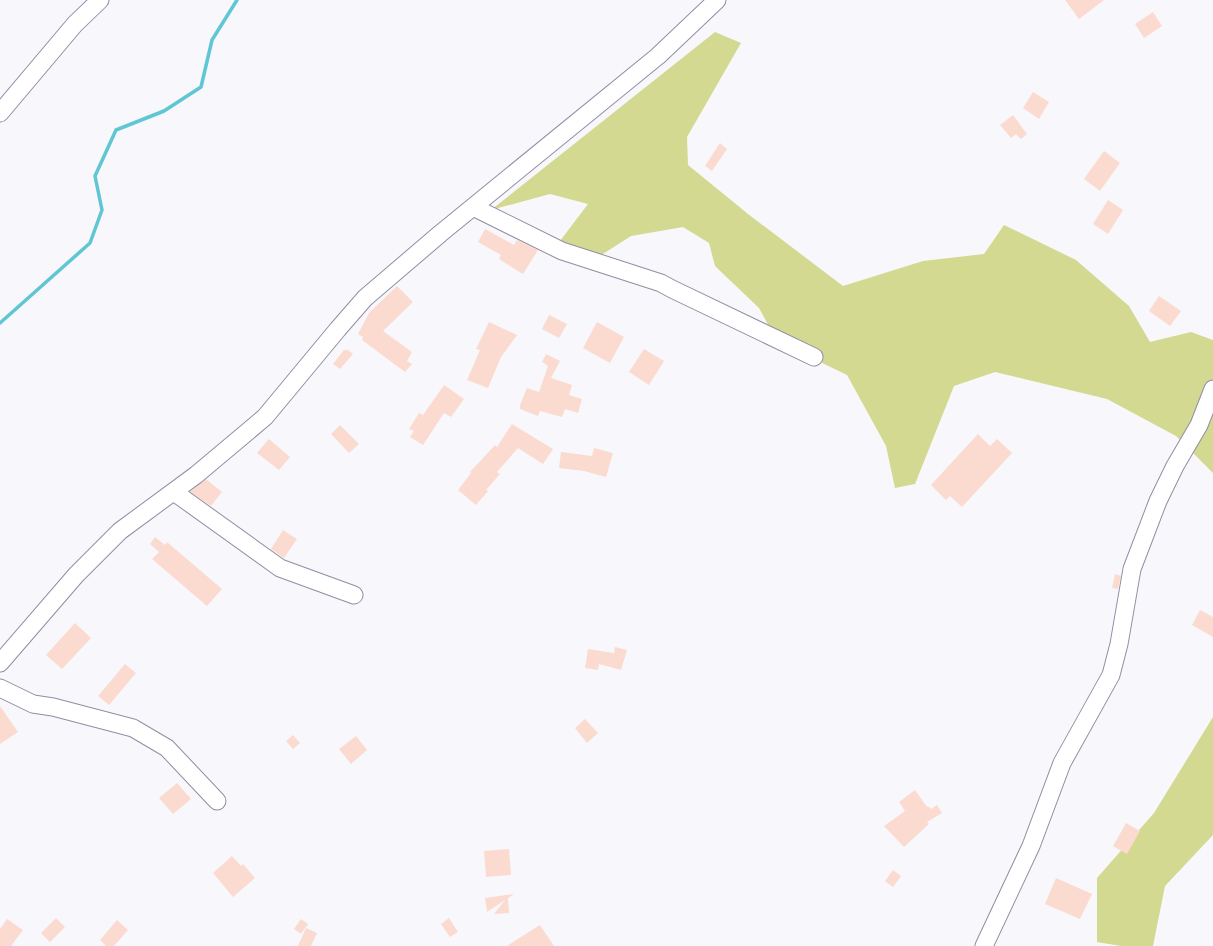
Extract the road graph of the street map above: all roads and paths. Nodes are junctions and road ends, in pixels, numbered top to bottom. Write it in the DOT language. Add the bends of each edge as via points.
graph roads {
  1 [pos="100,0"];
  2 [pos="717,0"];
  3 [pos="0,113"];
  4 [pos="473,207"];
  5 [pos="814,357"];
  6 [pos="1213,389"];
  7 [pos="174,492"];
  8 [pos="354,595"];
  9 [pos="0,662"];
  10 [pos="0,688"];
  11 [pos="216,801"];
  12 [pos="984,946"];
  1 -- 3 [label="street" via="75,24"];
  2 -- 4 [label="street" via="658,56"];
  4 -- 5 [label="street" via="562,251 661,283"];
  4 -- 7 [label="street" via="365,298 265,417"];
  6 -- 12 [label="street" via="1199,425 1158,501 1132,569 1111,675 1062,763 1031,846"];
  7 -- 8 [label="street" via="280,568"];
  7 -- 9 [label="street" via="120,531 76,575"];
  10 -- 11 [label="street" via="33,704 133,728 167,748"];
}
